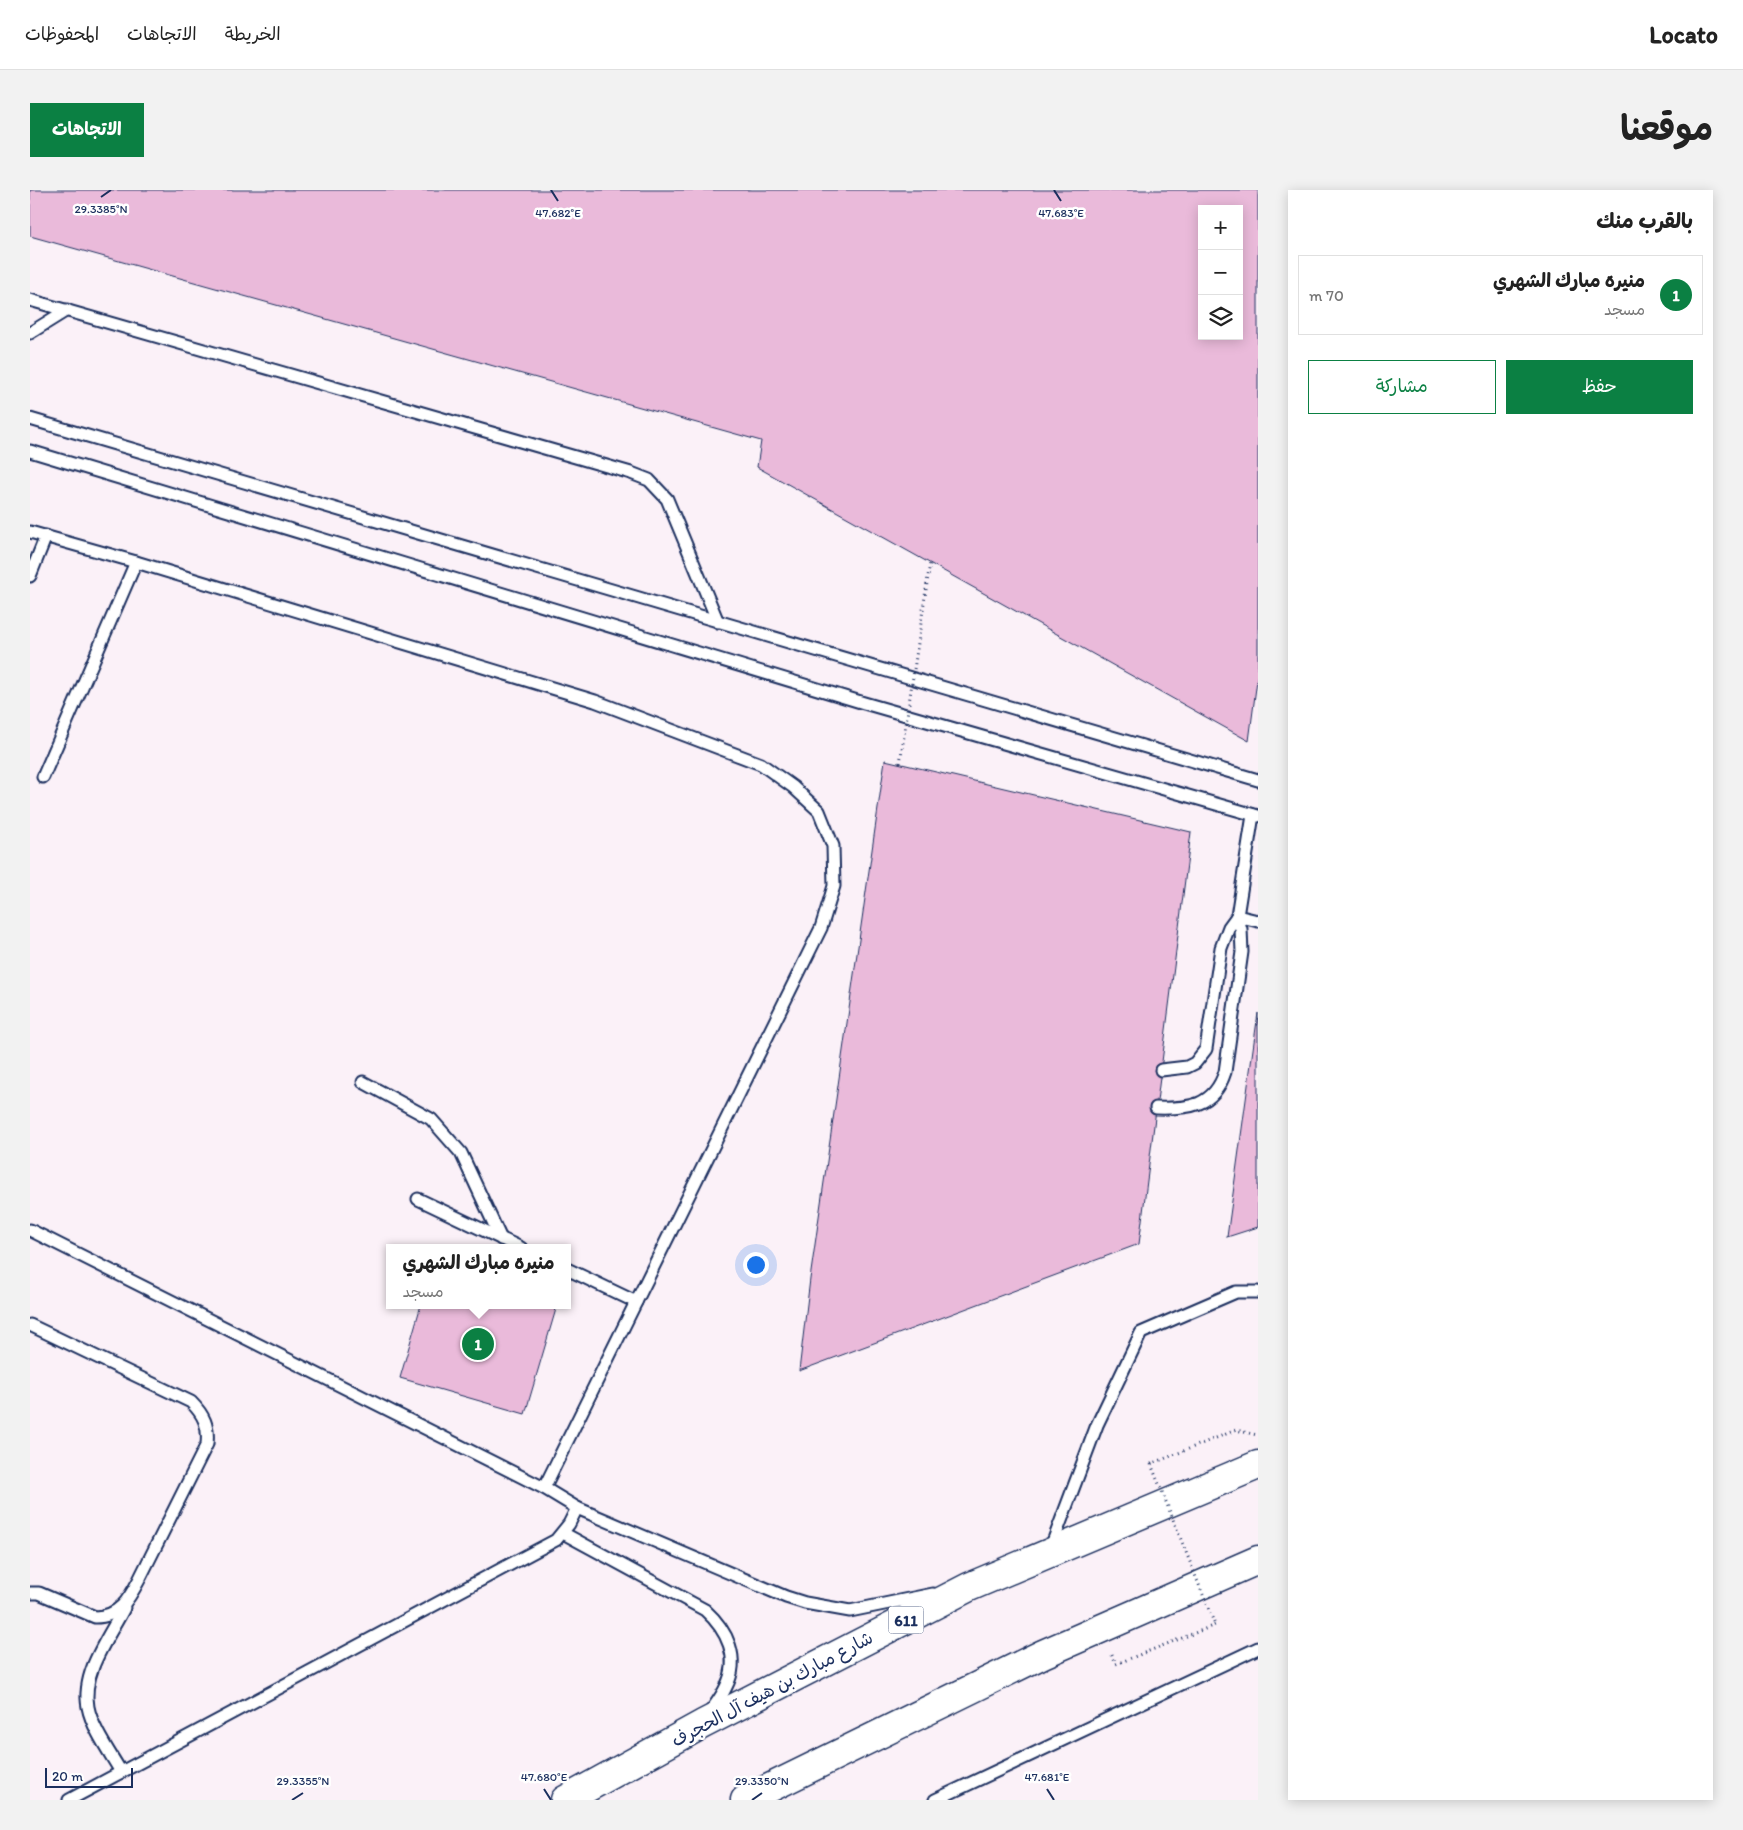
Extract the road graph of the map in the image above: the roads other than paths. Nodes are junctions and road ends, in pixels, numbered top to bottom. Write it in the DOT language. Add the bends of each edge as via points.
graph roads {
  1 [pos="30,300"];
  2 [pos="67,310"];
  3 [pos="30,333"];
  4 [pos="30,419"];
  5 [pos="30,451"];
  6 [pos="30,532"];
  7 [pos="46,536"];
  8 [pos="136,562"];
  9 [pos="30,576"];
  10 [pos="718,622"];
  11 [pos="43,777"];
  12 [pos="1258,780"];
  13 [pos="1256,815"];
  14 [pos="1238,916"];
  15 [pos="1258,921"];
  16 [pos="1161,1070"];
  17 [pos="363,1082"];
  18 [pos="1156,1108"];
  19 [pos="418,1199"];
  20 [pos="30,1230"];
  21 [pos="501,1239"];
  22 [pos="512,1244"];
  23 [pos="571,1272"];
  24 [pos="1258,1292"];
  25 [pos="636,1302"];
  26 [pos="30,1325"];
  27 [pos="1252,1472"];
  28 [pos="544,1488"];
  29 [pos="577,1508"];
  30 [pos="563,1533"];
  31 [pos="1049,1554"];
  32 [pos="1258,1560"];
  33 [pos="969,1587"];
  34 [pos="30,1593"];
  35 [pos="127,1602"];
  36 [pos="1258,1648"];
  37 [pos="703,1724"];
  38 [pos="121,1772"];
  39 [pos="69,1800"];
  40 [pos="565,1800"];
  41 [pos="745,1800"];
  42 [pos="935,1800"];
  1 -- 2 [label="lane"];
  2 -- 3 [label="lane"];
  2 -- 10 [label="lane" via="649,480 667,499"];
  4 -- 10 [label="lane"];
  5 -- 13 [label="lane" via="864,703"];
  6 -- 7 [label="lane"];
  7 -- 8 [label="lane"];
  7 -- 9 [label="lane"];
  8 -- 11 [label="lane"];
  8 -- 25 [label="lane" via="595,702 761,764 820,811 833,846 834,886 821,928"];
  10 -- 12 [label="lane"];
  13 -- 14 [label="lane"];
  14 -- 15 [label="lane"];
  14 -- 16 [label="lane" via="1229,927 1221,948 1206,1049 1195,1063 1187,1067"];
  14 -- 18 [label="lane" via="1242,952 1223,1081 1212,1095 1197,1105"];
  17 -- 21 [label="lane" via="431,1119 462,1153"];
  19 -- 21 [label="lane"];
  20 -- 28 [label="lane"];
  21 -- 22 [label="lane"];
  23 -- 25 [label="lane"];
  24 -- 31 [label="lane" via="1236,1292 1141,1333 1098,1425"];
  25 -- 28 [label="lane"];
  26 -- 35 [label="lane" via="191,1402 206,1423 207,1444"];
  27 -- 31 [label="main road, شارع مبارك بن هيف آل الحجرف / 611"];
  28 -- 29 [label="lane"];
  29 -- 30 [label="lane"];
  29 -- 33 [label="lane" via="786,1597 819,1606 850,1611"];
  30 -- 37 [label="lane" via="705,1610 719,1622 729,1642 732,1667 727,1686"];
  30 -- 38 [label="lane" via="545,1546"];
  31 -- 33 [label="main road, شارع مبارك بن هيف آل الحجرف / 611"];
  32 -- 41 [label="main road" via="1043,1654"];
  33 -- 37 [label="main road, شارع مبارك بن هيف آل الحجرف / 611"];
  34 -- 35 [label="lane" via="39,1593 96,1617 115,1613"];
  35 -- 38 [label="lane" via="94,1663 87,1686 88,1707 93,1720"];
  36 -- 42 [label="lane"];
  37 -- 40 [label="main road, شارع مبارك بن هيف آل الحجرف / 611"];
  38 -- 39 [label="lane"];
}
